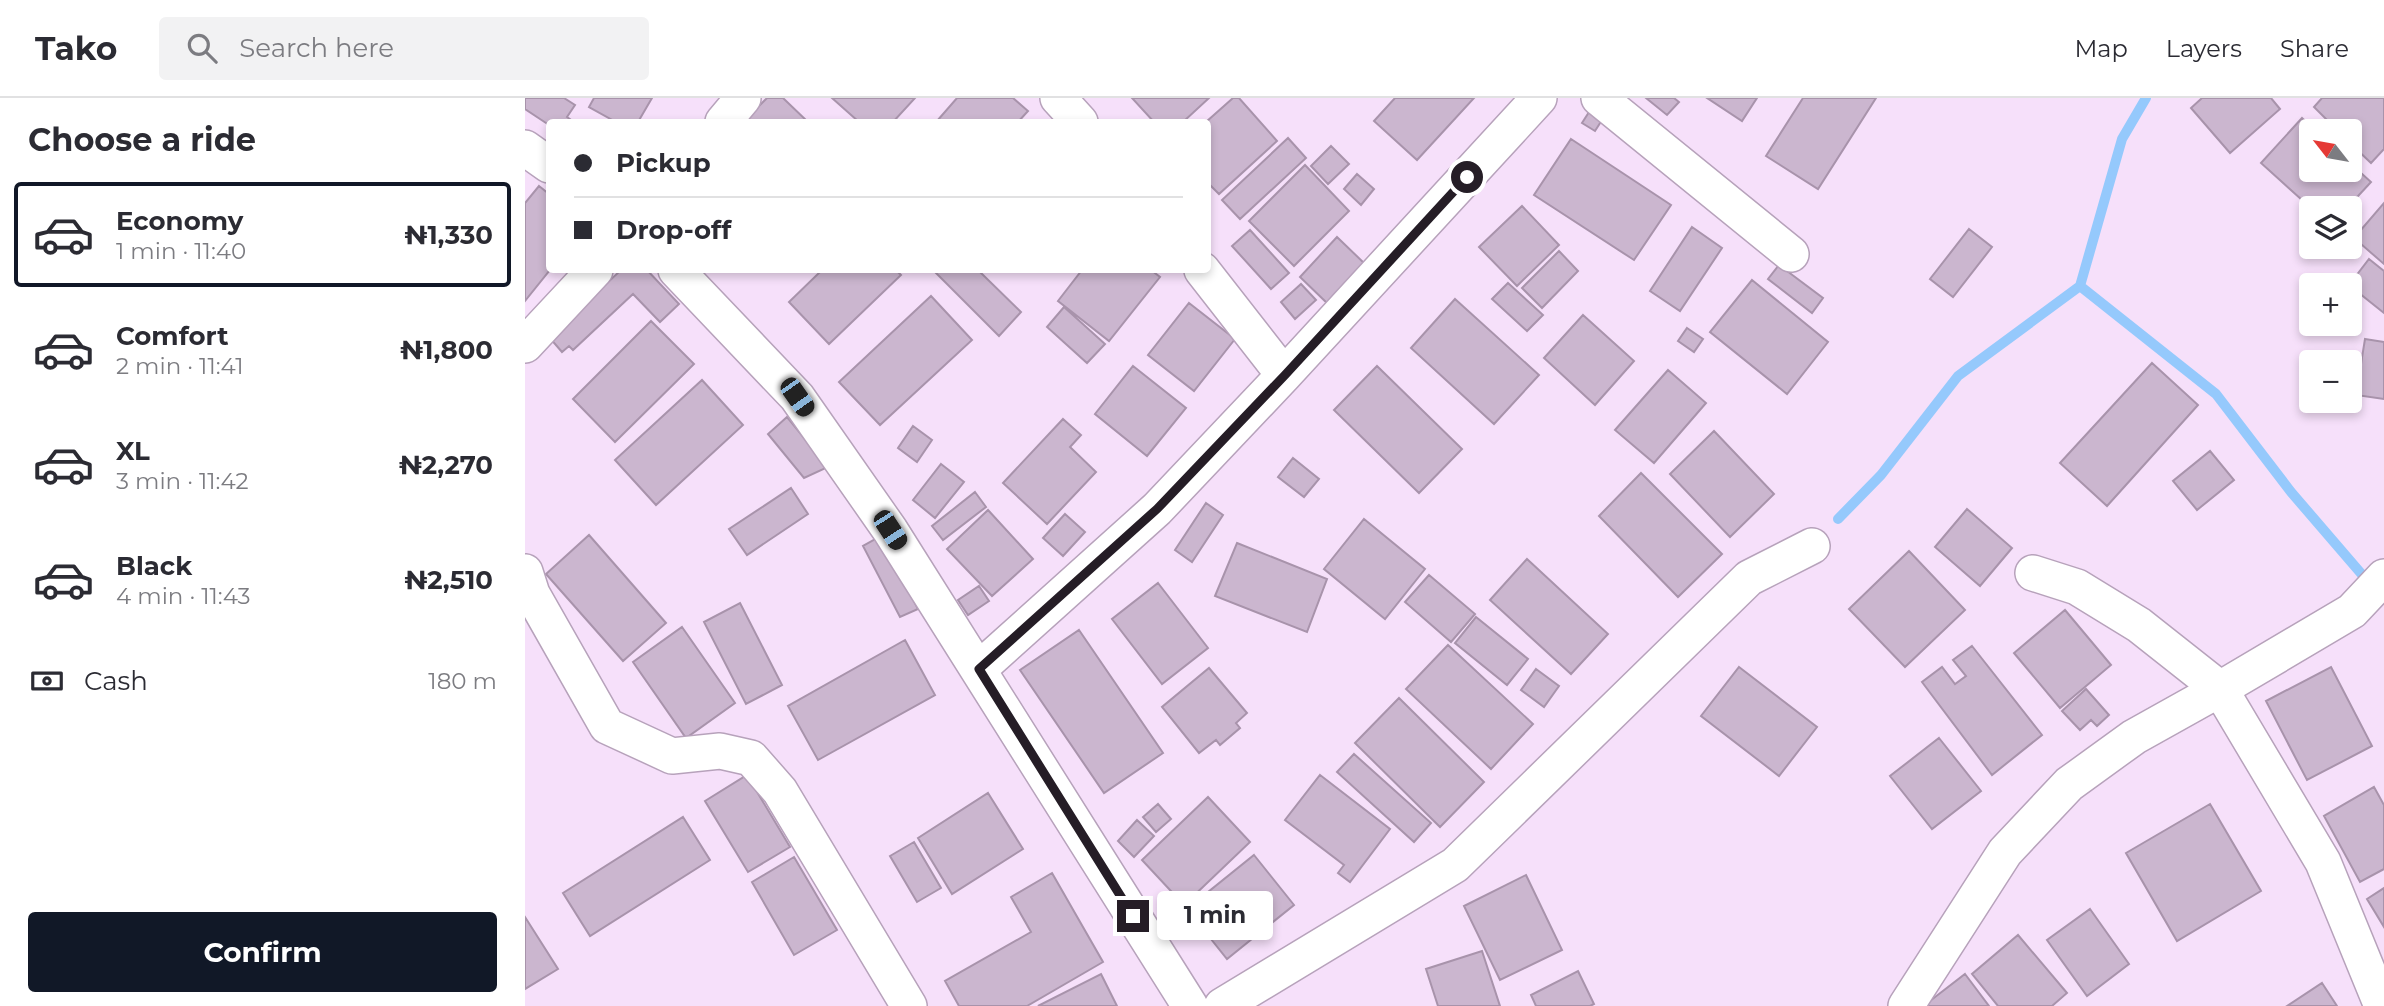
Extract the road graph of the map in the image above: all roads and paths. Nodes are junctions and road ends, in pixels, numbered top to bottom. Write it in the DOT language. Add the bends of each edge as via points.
graph roads {
  1 [pos="743,98"];
  2 [pos="1058,98"];
  3 [pos="1539,98"];
  4 [pos="1599,98"];
  5 [pos="726,119"];
  6 [pos="1077,119"];
  7 [pos="525,148"];
  8 [pos="546,163"];
  9 [pos="1791,254"];
  10 [pos="592,273"];
  11 [pos="679,273"];
  12 [pos="1204,273"];
  13 [pos="525,345"];
  14 [pos="1285,375"];
  15 [pos="1812,546"];
  16 [pos="525,572"];
  17 [pos="2033,573"];
  18 [pos="2384,577"];
  19 [pos="979,669"];
  20 [pos="2220,689"];
  21 [pos="909,1006"];
  22 [pos="1190,1006"];
  23 [pos="1221,1006"];
  24 [pos="1906,1006"];
  25 [pos="2382,1006"];
  1 -- 5 [label="street"];
  2 -- 6 [label="street"];
  3 -- 14 [label="street"];
  4 -- 9 [label="street"];
  7 -- 8 [label="street"];
  10 -- 13 [label="street"];
  11 -- 19 [label="street" via="797,397"];
  12 -- 14 [label="street"];
  14 -- 19 [label="street" via="1157,509"];
  15 -- 23 [label="street" via="1749,578 1455,866"];
  16 -- 21 [label="street" via="532,594 607,726 672,756 720,751 751,758 781,791"];
  17 -- 20 [label="street" via="2077,587 2140,625"];
  18 -- 20 [label="street" via="2352,611"];
  19 -- 22 [label="street"];
  20 -- 24 [label="street" via="2134,737 2069,784 2005,852"];
  20 -- 25 [label="street" via="2323,862"];
}
